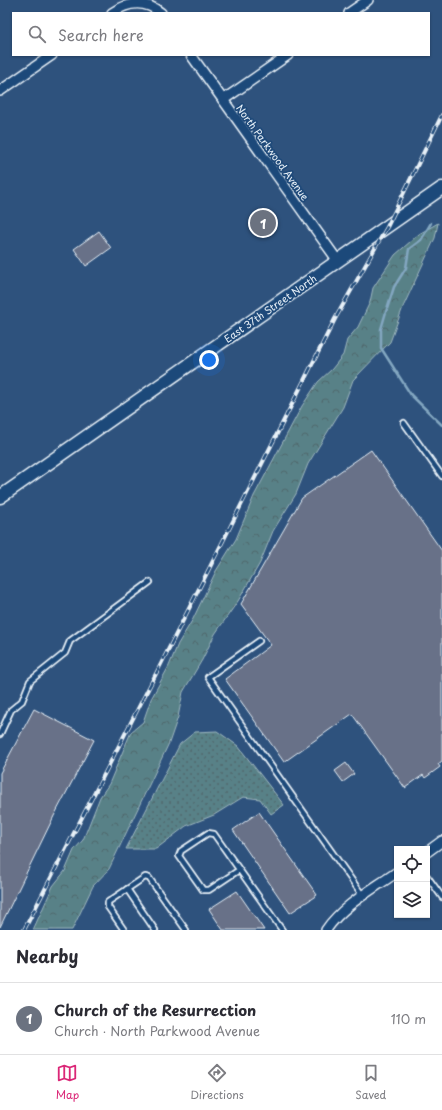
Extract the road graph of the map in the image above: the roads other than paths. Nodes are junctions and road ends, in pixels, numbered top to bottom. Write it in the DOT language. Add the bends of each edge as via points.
graph roads {
  1 [pos="368,0"];
  2 [pos="114,12"];
  3 [pos="160,12"];
  4 [pos="350,12"];
  5 [pos="51,56"];
  6 [pos="192,56"];
  7 [pos="287,56"];
  8 [pos="0,91"];
  9 [pos="222,100"];
  10 [pos="442,188"];
  11 [pos="338,261"];
  12 [pos="404,423"];
  13 [pos="442,476"];
  14 [pos="0,497"];
  15 [pos="150,582"];
  16 [pos="259,641"];
  17 [pos="0,734"];
  18 [pos="442,841"];
  19 [pos="430,850"];
  20 [pos="239,870"];
  21 [pos="394,874"];
  22 [pos="430,880"];
  23 [pos="127,889"];
  24 [pos="364,896"];
  25 [pos="442,897"];
  26 [pos="124,930"];
  27 [pos="155,930"];
  28 [pos="186,930"];
  29 [pos="282,930"];
  30 [pos="326,930"];
  1 -- 4 [label="street"];
  2 -- 3 [label="street" via="124,5 142,2 154,6"];
  5 -- 8 [label="street"];
  6 -- 9 [label="street, North Parkwood Avenue"];
  7 -- 9 [label="street"];
  9 -- 11 [label="street, North Parkwood Avenue"];
  10 -- 11 [label="main road, East 37th Street North"];
  11 -- 14 [label="main road, East 37th Street North"];
  12 -- 13 [label="lane"];
  15 -- 17 [label="lane" via="70,641 65,653 30,681 22,701 11,710"];
  16 -- 24 [label="lane" via="208,677"];
  18 -- 19 [label="street"];
  20 -- 20 [label="lane" via="214,834 208,833 181,851 179,856 203,890 209,890"];
  20 -- 29 [label="lane"];
  21 -- 24 [label="street"];
  22 -- 25 [label="lane"];
  23 -- 26 [label="lane" via="108,902 108,907"];
  23 -- 27 [label="lane"];
  23 -- 28 [label="lane" via="145,876 150,878"];
  24 -- 30 [label="street" via="334,918"];
}
